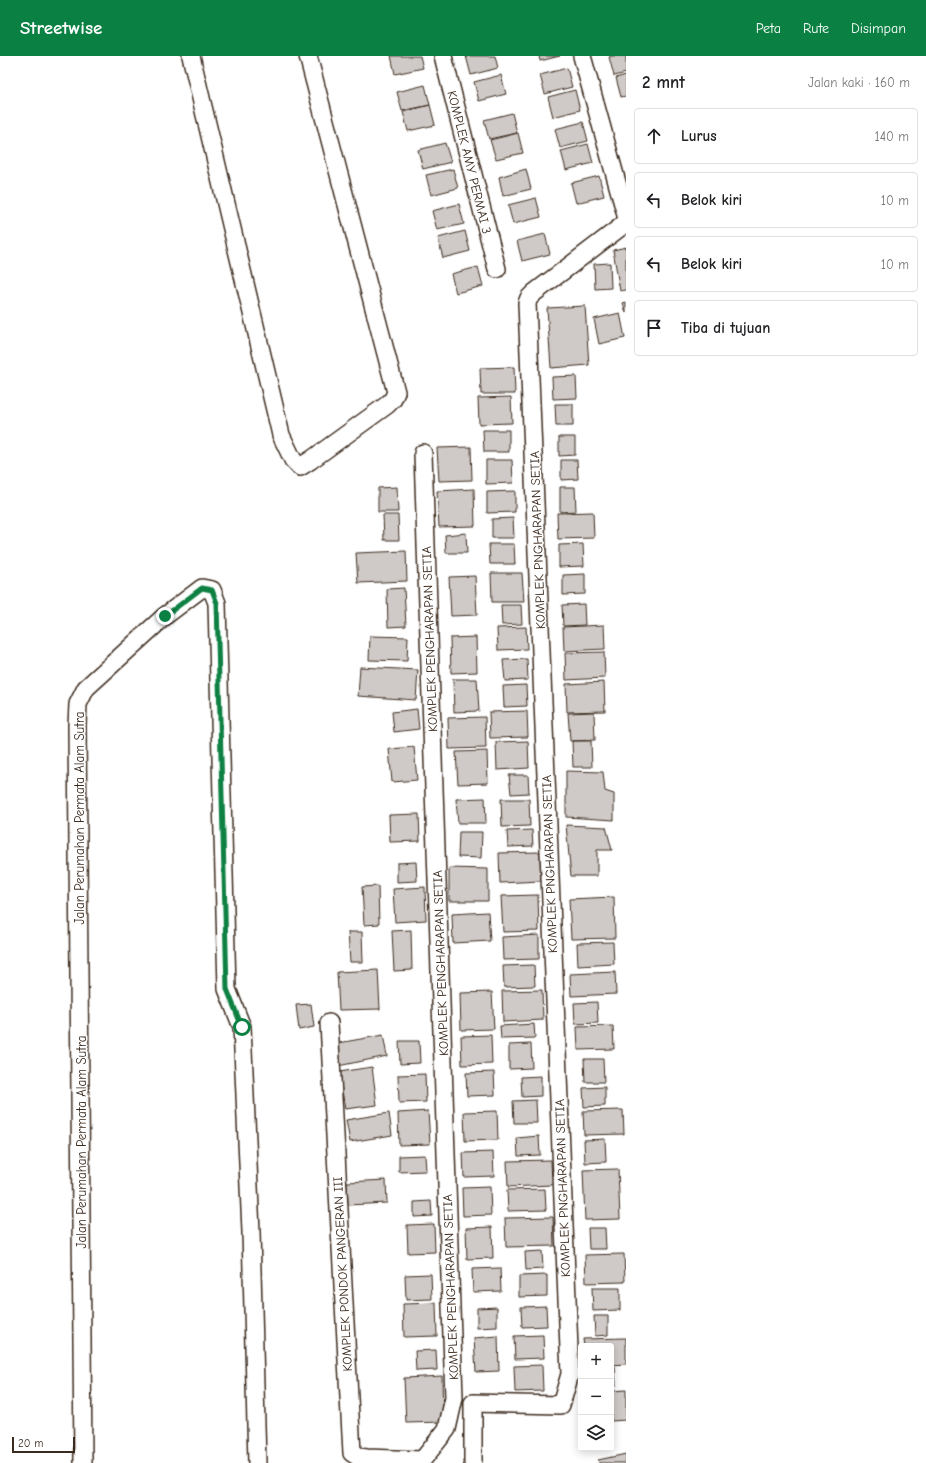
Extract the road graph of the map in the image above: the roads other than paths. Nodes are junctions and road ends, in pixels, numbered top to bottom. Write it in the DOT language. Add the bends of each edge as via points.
graph roads {
  1 [pos="191,56"];
  2 [pos="308,56"];
  3 [pos="443,56"];
  4 [pos="582,56"];
  5 [pos="626,215"];
  6 [pos="626,221"];
  7 [pos="496,268"];
  8 [pos="423,454"];
  9 [pos="329,1023"];
  10 [pos="421,1461"];
  11 [pos="83,1463"];
  12 [pos="257,1463"];
  13 [pos="474,1463"];
  1 -- 2 [label="street" via="281,435 293,460 300,467 387,405 396,392"];
  3 -- 7 [label="street, KOMPLEK AMY PERMAI 3"];
  4 -- 5 [label="street"];
  6 -- 13 [label="street, KOMPLEK PNGHARAPAN SETIA" via="534,293 527,303 570,1374 561,1406 473,1403"];
  8 -- 10 [label="street, KOMPLEK PENGHARAPAN SETIA" via="454,1398 447,1430"];
  9 -- 10 [label="street, KOMPLEK PONDOK PANGERAN III" via="352,1453 358,1457"];
  11 -- 12 [label="street, Jalan Perumahan Permata Alam Sutra" via="78,704 86,688 165,616 202,588 212,590 217,603 227,989 242,1027"];
}
